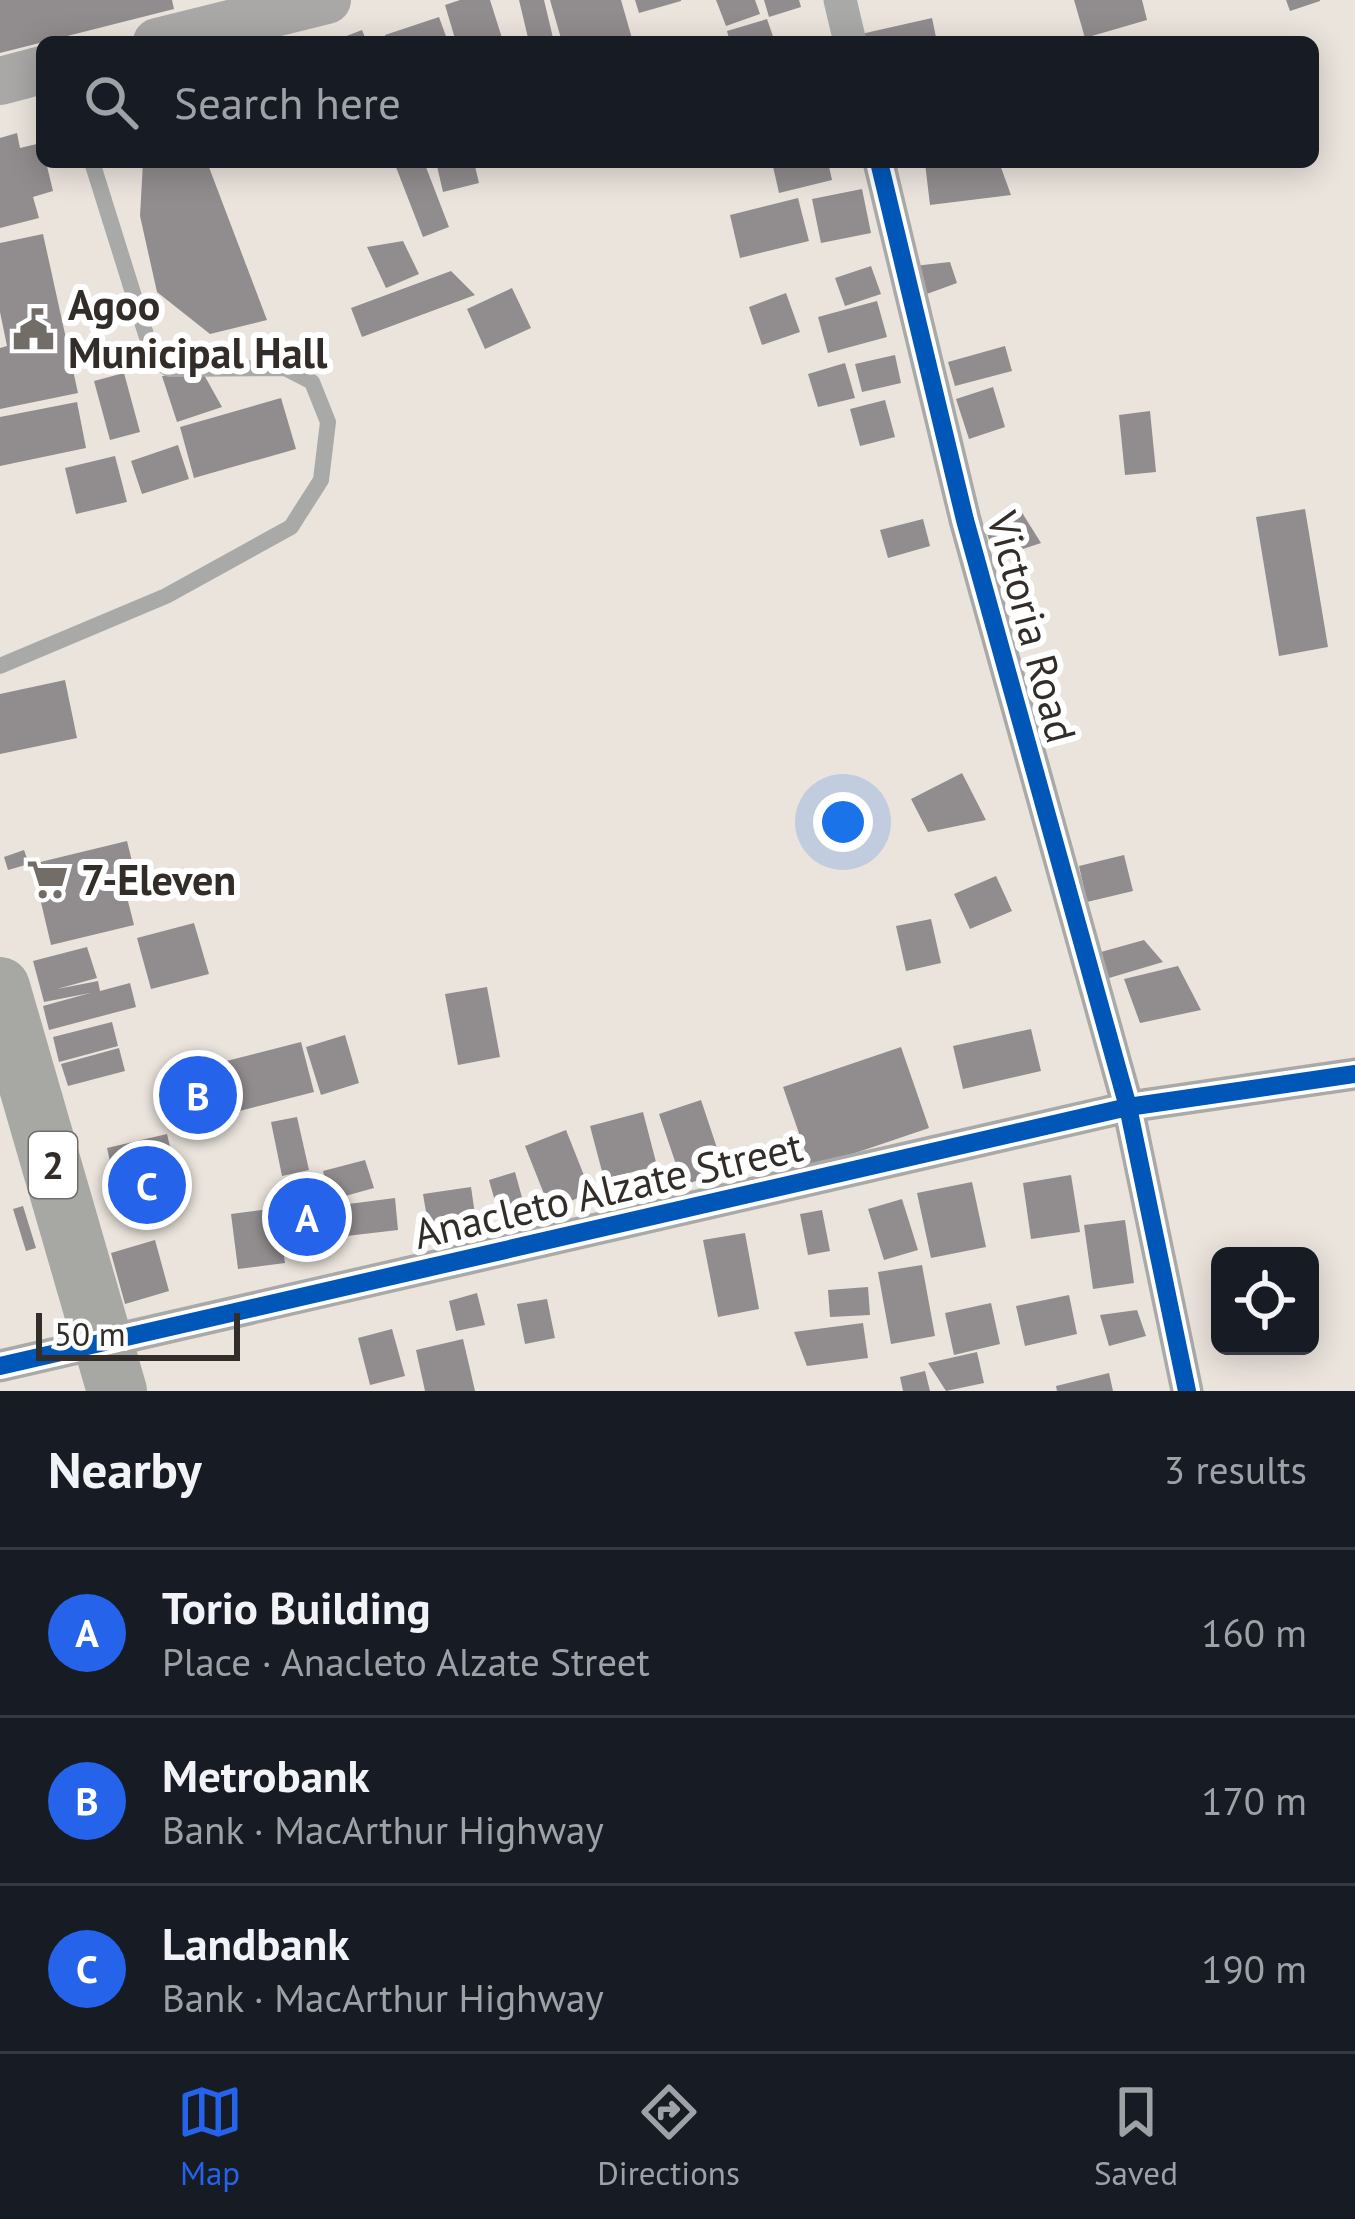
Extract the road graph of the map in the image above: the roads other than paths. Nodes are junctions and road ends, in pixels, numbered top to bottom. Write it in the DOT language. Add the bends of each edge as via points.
graph roads {
  1 [pos="327,0"];
  2 [pos="840,0"];
  3 [pos="206,15"];
  4 [pos="169,36"];
  5 [pos="849,36"];
  6 [pos="36,72"];
  7 [pos="0,81"];
  8 [pos="94,168"];
  9 [pos="880,168"];
  10 [pos="0,666"];
  11 [pos="0,987"];
  12 [pos="1355,1074"];
  13 [pos="1128,1107"];
  14 [pos="0,1366"];
  15 [pos="111,1367"];
  16 [pos="1187,1391"];
  1 -- 3 [label="street"];
  2 -- 5 [label="street"];
  3 -- 4 [label="street"];
  6 -- 7 [label="street"];
  8 -- 10 [label="lane" via="154,360 170,369 285,368 312,382 328,422 321,480 291,527 166,596"];
  9 -- 13 [label="street, Victoria Road" via="964,520"];
  11 -- 15 [label="highway, 2"];
  12 -- 13 [label="street, Anacleto Alzate Street"];
  13 -- 15 [label="street, Anacleto Alzate Street"];
  13 -- 16 [label="street, Victoria Road"];
  14 -- 15 [label="street, Anacleto Alzate Street"];
}
